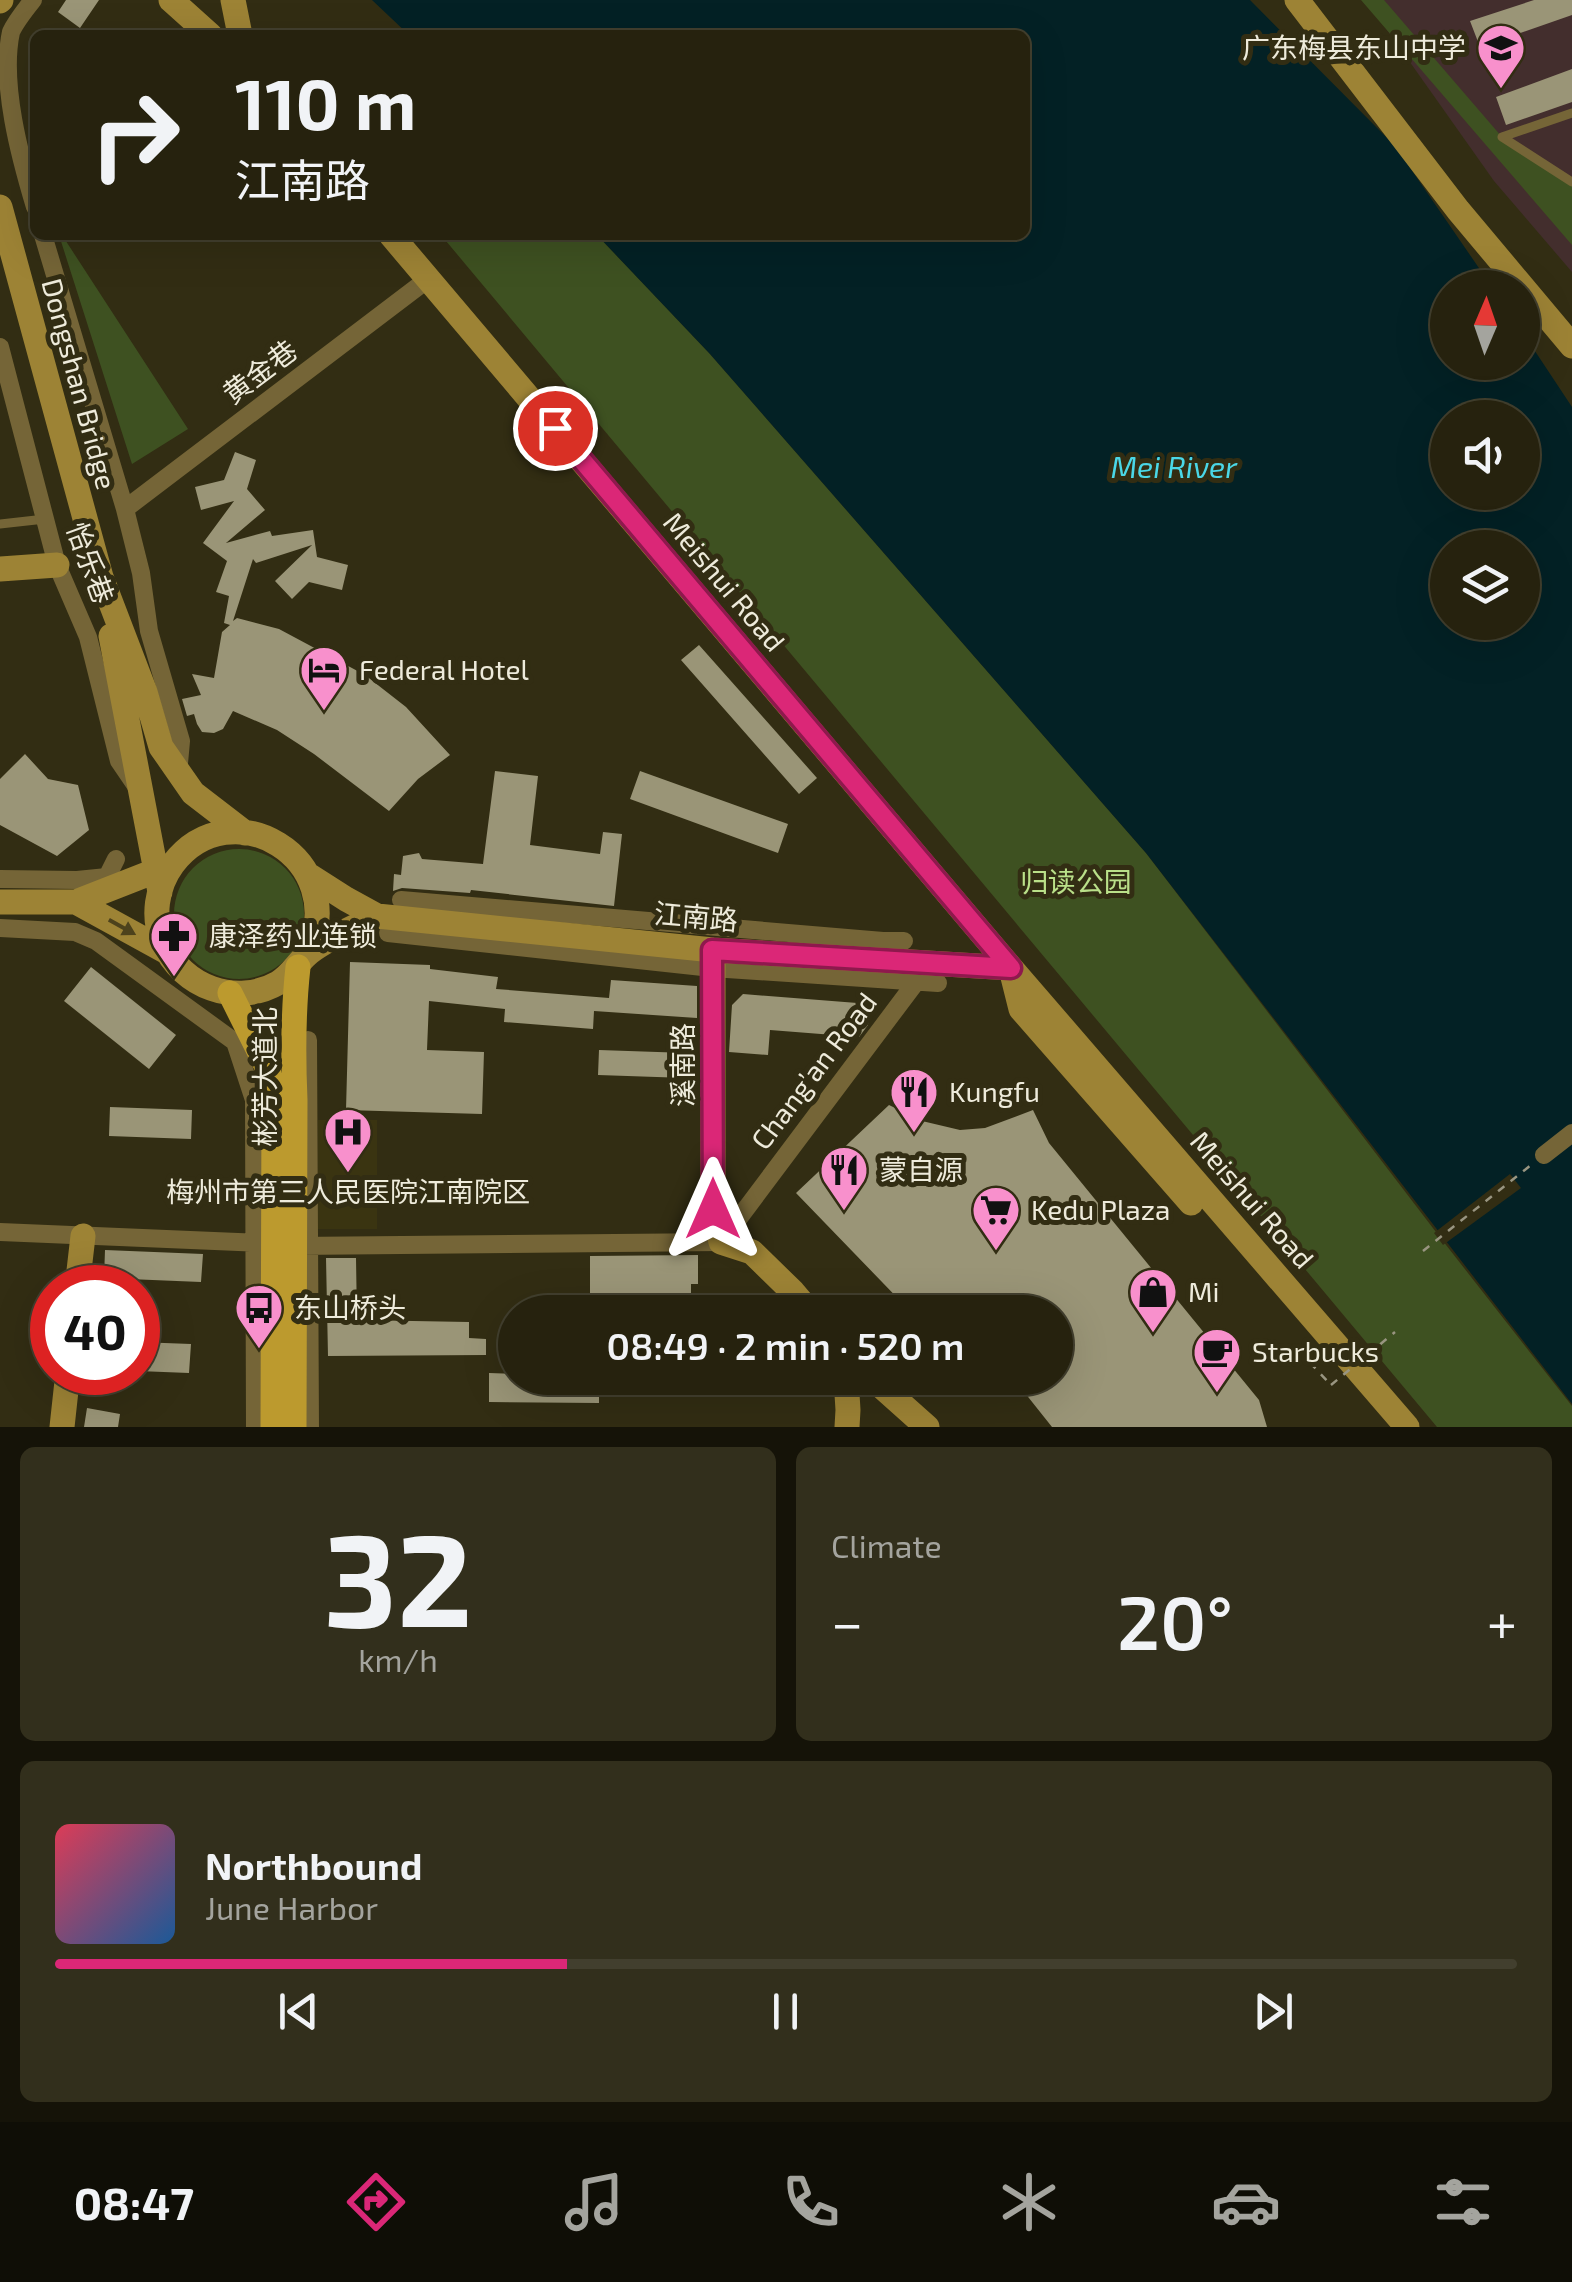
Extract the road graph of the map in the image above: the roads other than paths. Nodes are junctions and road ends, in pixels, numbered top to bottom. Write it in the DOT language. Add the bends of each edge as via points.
graph roads {
  1 [pos="33,0"];
  2 [pos="171,0"];
  3 [pos="233,0"];
  4 [pos="1297,0"];
  5 [pos="204,30"];
  6 [pos="239,30"];
  7 [pos="1572,113"];
  8 [pos="1572,182"];
  9 [pos="30,191"];
  10 [pos="0,208"];
  11 [pos="44,240"];
  12 [pos="395,240"];
  13 [pos="428,278"];
  14 [pos="1572,346"];
  15 [pos="0,348"];
  16 [pos="5,382"];
  17 [pos="125,509"];
  18 [pos="46,520"];
  19 [pos="0,524"];
  20 [pos="58,565"];
  21 [pos="0,569"];
  22 [pos="101,576"];
  23 [pos="178,774"];
  24 [pos="139,791"];
  25 [pos="245,833"];
  26 [pos="116,859"];
  27 [pos="163,875"];
  28 [pos="310,876"];
  29 [pos="0,879"];
  30 [pos="401,900"];
  31 [pos="0,902"];
  32 [pos="76,902"];
  33 [pos="383,924"];
  34 [pos="0,928"];
  35 [pos="904,941"];
  36 [pos="167,952"];
  37 [pos="712,959"];
  38 [pos="303,960"];
  39 [pos="1011,968"];
  40 [pos="916,982"];
  41 [pos="938,983"];
  42 [pos="230,993"];
  43 [pos="308,1040"];
  44 [pos="1572,1133"];
  45 [pos="1544,1155"];
  46 [pos="0,1232"];
  47 [pos="83,1236"];
  48 [pos="721,1242"];
  49 [pos="283,1244"];
  50 [pos="80,1265"];
  51 [pos="796,1295"];
  52 [pos="65,1395"];
  53 [pos="847,1395"];
  54 [pos="891,1395"];
  55 [pos="62,1427"];
  56 [pos="255,1427"];
  57 [pos="273,1427"];
  58 [pos="294,1427"];
  59 [pos="310,1427"];
  60 [pos="847,1427"];
  61 [pos="926,1427"];
  62 [pos="1388,1427"];
  63 [pos="1408,1427"];
  1 -- 9 [label="street" via="10,34 4,60 8,118"];
  2 -- 5 [label="main road"];
  3 -- 6 [label="main road"];
  4 -- 14 [label="main road"];
  7 -- 8 [label="lane" via="1502,137"];
  10 -- 22 [label="main road, Dongshan Bridge"];
  11 -- 17 [label="street"];
  12 -- 13 [label="main road, Meishui Road"];
  13 -- 17 [label="street, 黄金巷"];
  13 -- 39 [label="main road, Meishui Road"];
  15 -- 16 [label="street, 怡乐巷"];
  16 -- 18 [label="street, 怡乐巷"];
  17 -- 23 [label="street" via="180,741"];
  18 -- 19 [label="lane"];
  18 -- 20 [label="street, 怡乐巷"];
  20 -- 21 [label="main road"];
  20 -- 24 [label="street, 怡乐巷" via="88,637 119,760"];
  22 -- 23 [label="main road" via="161,748"];
  22 -- 24 [label="main road"];
  23 -- 25 [label="main road"];
  24 -- 27 [label="main road"];
  25 -- 27 [label="main road" via="213,836"];
  25 -- 28 [label="main road" via="289,851"];
  26 -- 29 [label="street" via="106,877"];
  27 -- 32 [label="main road"];
  27 -- 36 [label="main road" via="157,923"];
  28 -- 33 [label="main road, 江南路"];
  28 -- 38 [label="main road" via="318,923"];
  30 -- 35 [label="street"];
  31 -- 32 [label="main road"];
  32 -- 36 [label="main road, one-way"];
  33 -- 37 [label="main road, 江南路"];
  33 -- 38 [label="main road"];
  34 -- 49 [label="street" via="75,932 96,940 234,1042 254,1100"];
  36 -- 42 [label="main road" via="187,976"];
  37 -- 39 [label="main road, 江南路"];
  37 -- 40 [label="street"];
  37 -- 48 [label="main road, 溪南路" via="713,1209"];
  38 -- 42 [label="main road" via="274,985"];
  38 -- 49 [label="main road, 彬芳大道北" via="294,1009 295,1100"];
  39 -- 62 [label="main road, Meishui Road" via="1022,1009"];
  39 -- 63 [label="main road, Meishui Road"];
  40 -- 41 [label="street"];
  40 -- 48 [label="street, Chang’an Road"];
  42 -- 49 [label="main road, 彬芳大道北" via="268,1070"];
  43 -- 49 [label="street"];
  44 -- 45 [label="street"];
  46 -- 47 [label="street"];
  47 -- 49 [label="street"];
  47 -- 50 [label="main road"];
  48 -- 49 [label="street"];
  48 -- 51 [label="main road" via="752,1252"];
  49 -- 56 [label="street"];
  49 -- 57 [label="main road, 彬芳大道北"];
  49 -- 58 [label="main road, 彬芳大道北"];
  49 -- 59 [label="street"];
  52 -- 55 [label="main road"];
  53 -- 60 [label="main road"];
  54 -- 61 [label="main road"];
}
